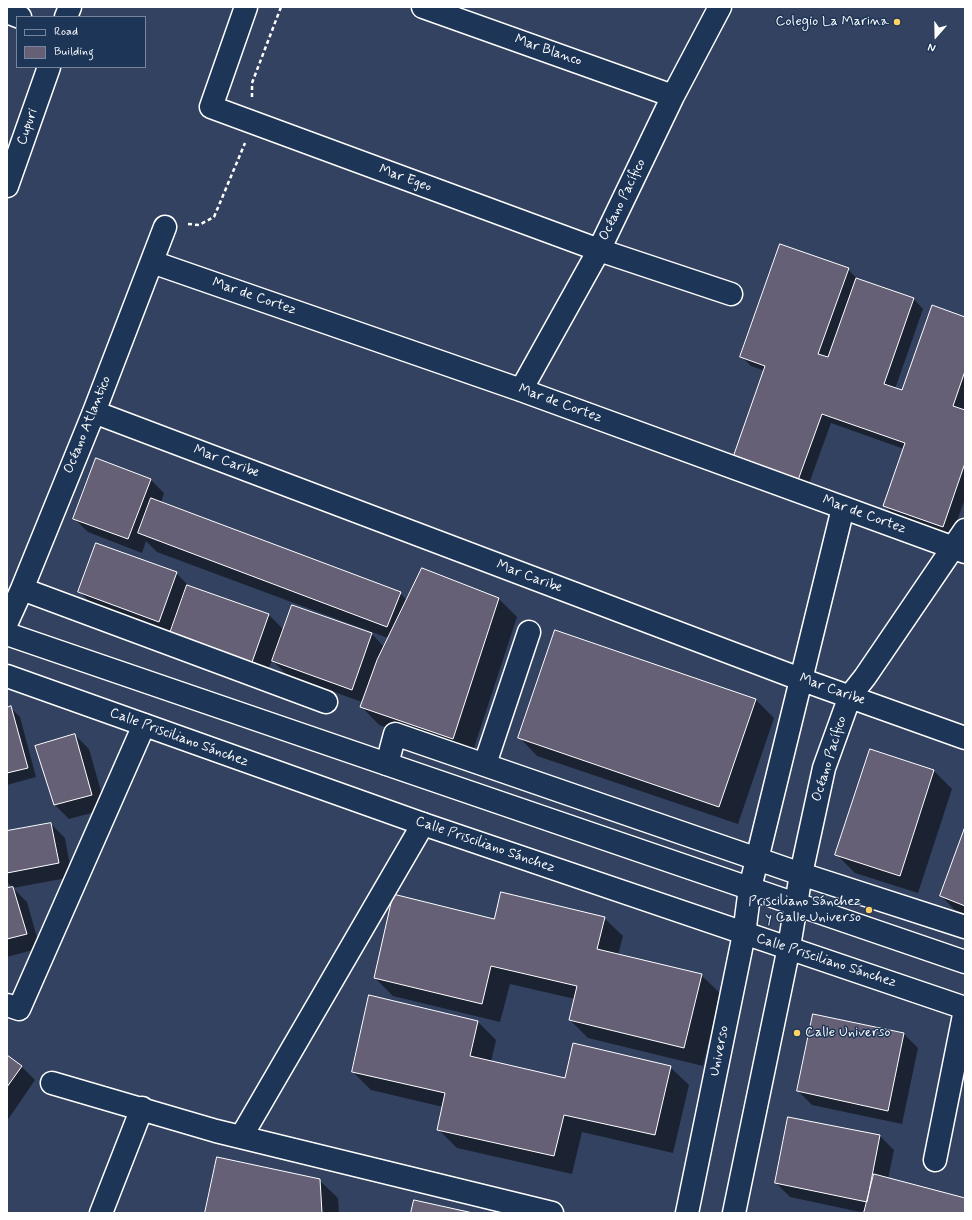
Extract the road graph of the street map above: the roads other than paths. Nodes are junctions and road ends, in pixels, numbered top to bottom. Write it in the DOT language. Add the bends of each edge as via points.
graph roads {
  1 [pos="246,7"];
  2 [pos="423,7"];
  3 [pos="720,7"];
  4 [pos="7,12"];
  5 [pos="17,16"];
  6 [pos="49,68"];
  7 [pos="673,96"];
  8 [pos="8,179"];
  9 [pos="165,227"];
  10 [pos="599,250"];
  11 [pos="152,262"];
  12 [pos="731,294"];
  13 [pos="521,390"];
  14 [pos="94,412"];
  15 [pos="843,508"];
  16 [pos="961,543"];
  17 [pos="22,589"];
  18 [pos="7,622"];
  19 [pos="529,632"];
  20 [pos="7,634"];
  21 [pos="7,676"];
  22 [pos="800,679"];
  23 [pos="850,696"];
  24 [pos="326,702"];
  25 [pos="144,725"];
  26 [pos="965,738"];
  27 [pos="387,764"];
  28 [pos="490,766"];
  29 [pos="485,798"];
  30 [pos="423,824"];
  31 [pos="757,858"];
  32 [pos="801,874"];
  33 [pos="750,888"];
  34 [pos="795,903"];
  35 [pos="965,927"];
  36 [pos="744,934"];
  37 [pos="789,947"];
  38 [pos="965,962"];
  39 [pos="7,1005"];
  40 [pos="965,1009"];
  41 [pos="52,1083"];
  42 [pos="142,1108"];
  43 [pos="241,1137"];
  44 [pos="935,1160"];
  45 [pos="101,1213"];
  46 [pos="552,1213"];
  47 [pos="687,1213"];
  48 [pos="734,1213"];
  1 -- 10 [label="street, Mar Egeo" via="211,107"];
  2 -- 7 [label="street, Mar Blanco"];
  3 -- 7 [label="street, Océano Pacífico"];
  4 -- 5 [label="street"];
  6 -- 8 [label="street, Cupuri"];
  7 -- 10 [label="street, Océano Pacífico"];
  9 -- 11 [label="street, Océano Atlantico"];
  10 -- 12 [label="street, Mar Egeo"];
  10 -- 13 [label="street, Océano Pacífico"];
  11 -- 13 [label="street, Mar de Cortez"];
  11 -- 14 [label="street, Océano Atlantico"];
  13 -- 15 [label="street, Mar de Cortez"];
  14 -- 17 [label="street, Océano Atlantico"];
  14 -- 22 [label="street, Mar Caribe"];
  15 -- 16 [label="street, Mar de Cortez"];
  15 -- 22 [label="street"];
  16 -- 23 [label="street, Océano Pacífico"];
  17 -- 18 [label="street, Océano Atlantico"];
  17 -- 24 [label="street"];
  19 -- 28 [label="street"];
  20 -- 27 [label="street"];
  21 -- 25 [label="street, Calle Prisciliano Sánchez"];
  22 -- 23 [label="street, Mar Caribe"];
  22 -- 31 [label="street"];
  23 -- 26 [label="street, Mar Caribe"];
  23 -- 32 [label="street, Océano Pacífico" via="824,768"];
  25 -- 30 [label="street, Calle Prisciliano Sánchez"];
  25 -- 39 [label="street" via="19,1009"];
  27 -- 28 [label="street" via="395,734"];
  27 -- 29 [label="street"];
  28 -- 29 [label="street"];
  28 -- 31 [label="street"];
  29 -- 33 [label="street"];
  30 -- 36 [label="street, Calle Prisciliano Sánchez"];
  30 -- 43 [label="street"];
  31 -- 32 [label="street"];
  31 -- 33 [label="street"];
  32 -- 34 [label="street, Océano Pacífico"];
  32 -- 35 [label="street"];
  33 -- 34 [label="street"];
  33 -- 36 [label="street, Universo"];
  34 -- 37 [label="street"];
  34 -- 38 [label="street"];
  36 -- 37 [label="street, Calle Prisciliano Sánchez"];
  36 -- 47 [label="street, Universo"];
  37 -- 40 [label="street, Calle Prisciliano Sánchez"];
  37 -- 48 [label="street"];
  40 -- 44 [label="street"];
  41 -- 42 [label="street"];
  42 -- 43 [label="street"];
  42 -- 45 [label="street"];
  43 -- 46 [label="street"];
}
